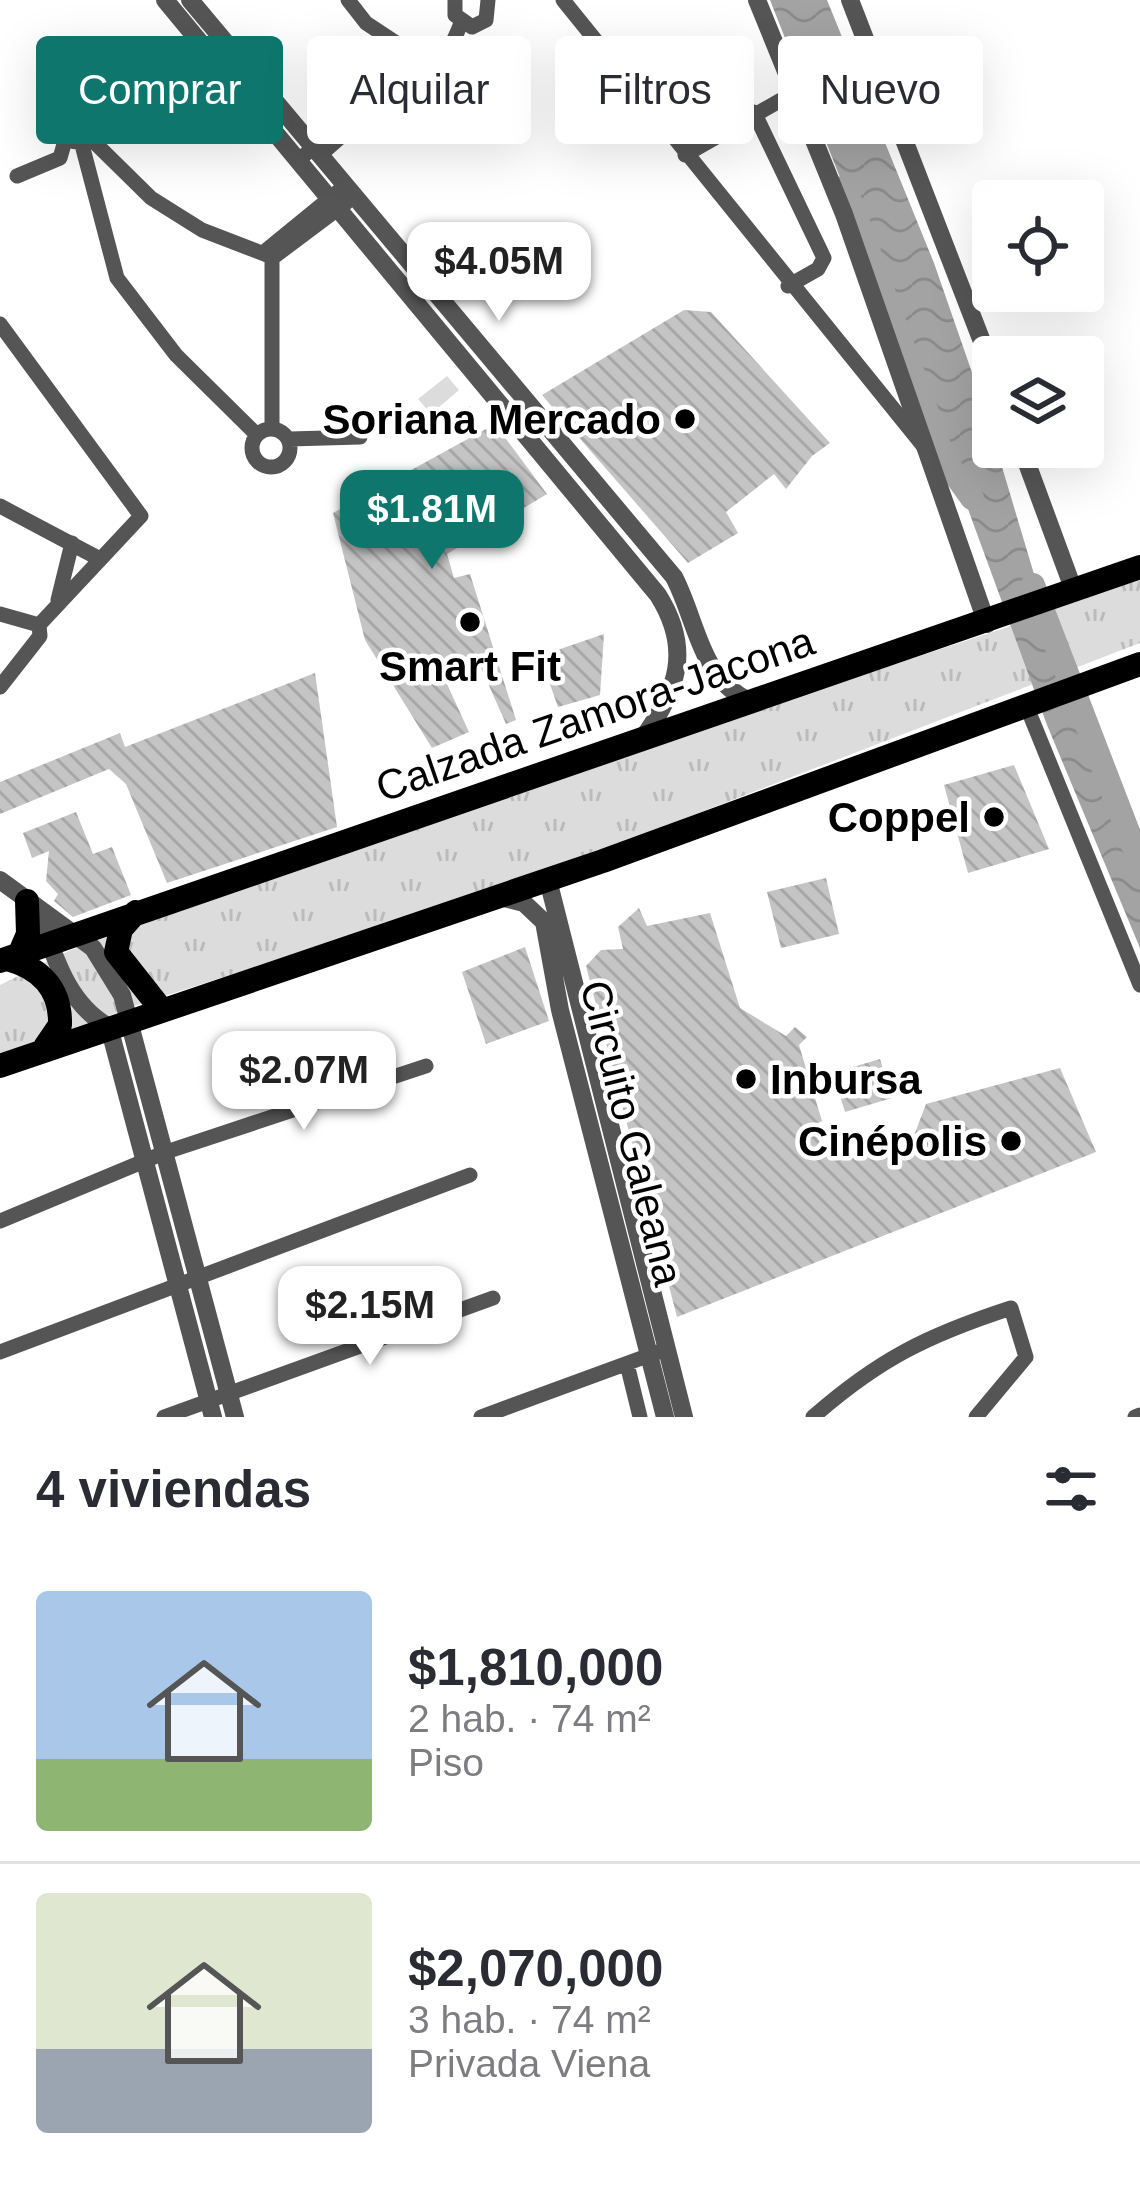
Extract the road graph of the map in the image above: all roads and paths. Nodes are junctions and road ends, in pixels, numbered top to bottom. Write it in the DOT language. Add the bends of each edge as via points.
graph roads {
  1 [pos="165,0"];
  2 [pos="190,0"];
  3 [pos="347,0"];
  4 [pos="455,0"];
  5 [pos="488,0"];
  6 [pos="563,0"];
  7 [pos="757,0"];
  8 [pos="850,0"];
  9 [pos="461,23"];
  10 [pos="386,36"];
  11 [pos="456,36"];
  12 [pos="778,51"];
  13 [pos="778,100"];
  14 [pos="754,112"];
  15 [pos="73,144"];
  16 [pos="81,144"];
  17 [pos="86,144"];
  18 [pos="328,144"];
  19 [pos="703,144"];
  20 [pos="816,144"];
  21 [pos="318,152"];
  22 [pos="686,155"];
  23 [pos="301,166"];
  24 [pos="17,176"];
  25 [pos="350,190"];
  26 [pos="332,206"];
  27 [pos="268,255"];
  28 [pos="788,286"];
  29 [pos="0,325"];
  30 [pos="980,336"];
  31 [pos="264,432"];
  32 [pos="360,437"];
  33 [pos="290,439"];
  34 [pos="926,451"];
  35 [pos="1027,468"];
  36 [pos="0,506"];
  37 [pos="72,543"];
  38 [pos="98,558"];
  39 [pos="1140,567"];
  40 [pos="1062,594"];
  41 [pos="57,602"];
  42 [pos="0,614"];
  43 [pos="993,621"];
  44 [pos="39,630"];
  45 [pos="1140,664"];
  46 [pos="0,686"];
  47 [pos="751,701"];
  48 [pos="1029,704"];
  49 [pos="642,739"];
  50 [pos="0,880"];
  51 [pos="548,880"];
  52 [pos="495,896"];
  53 [pos="33,906"];
  54 [pos="138,910"];
  55 [pos="75,931"];
  56 [pos="50,942"];
  57 [pos="9,958"];
  58 [pos="1140,985"];
  59 [pos="569,1008"];
  60 [pos="160,1009"];
  61 [pos="118,1023"];
  62 [pos="45,1047"];
  63 [pos="0,1066"];
  64 [pos="427,1066"];
  65 [pos="166,1152"];
  66 [pos="146,1160"];
  67 [pos="470,1175"];
  68 [pos="0,1221"];
  69 [pos="200,1275"];
  70 [pos="180,1284"];
  71 [pos="493,1298"];
  72 [pos="0,1352"];
  73 [pos="659,1352"];
  74 [pos="624,1365"];
  75 [pos="229,1390"];
  76 [pos="211,1408"];
  77 [pos="164,1417"];
  78 [pos="235,1417"];
  79 [pos="481,1417"];
  80 [pos="640,1417"];
  81 [pos="665,1417"];
  82 [pos="684,1417"];
  83 [pos="813,1417"];
  84 [pos="976,1417"];
  1 -- 23 [label="street"];
  2 -- 21 [label="street"];
  3 -- 10 [label="street"];
  4 -- 9 [label="street"];
  5 -- 9 [label="street" via="482,24"];
  6 -- 22 [label="street"];
  7 -- 12 [label="street"];
  8 -- 30 [label="street"];
  9 -- 11 [label="street"];
  13 -- 14 [label="street"];
  14 -- 28 [label="street" via="824,258"];
  15 -- 24 [label="street"];
  16 -- 31 [label="street" via="116,278 176,356"];
  17 -- 27 [label="street" via="202,230"];
  18 -- 21 [label="street"];
  19 -- 22 [label="street"];
  20 -- 34 [label="street"];
  21 -- 23 [label="street"];
  21 -- 25 [label="street"];
  22 -- 28 [label="street"];
  23 -- 26 [label="street"];
  25 -- 26 [label="street"];
  25 -- 47 [label="street" via="674,577 711,673"];
  26 -- 27 [label="street"];
  26 -- 49 [label="street" via="671,615 681,657 676,681"];
  27 -- 31 [label="street"];
  28 -- 34 [label="street"];
  29 -- 38 [label="street" via="141,516"];
  31 -- 33 [label="street"];
  31 -- 33 [label="street" via="252,452 270,467 286,459"];
  32 -- 33 [label="street"];
  34 -- 43 [label="street"];
  35 -- 40 [label="street"];
  36 -- 37 [label="street"];
  37 -- 38 [label="street"];
  37 -- 41 [label="street"];
  38 -- 41 [label="street"];
  39 -- 40 [label="main road, Calzada Zamora-Jacona"];
  40 -- 43 [label="main road, Calzada Zamora-Jacona"];
  41 -- 44 [label="street"];
  42 -- 44 [label="street"];
  43 -- 47 [label="main road, Calzada Zamora-Jacona"];
  44 -- 46 [label="street"];
  45 -- 48 [label="main road"];
  47 -- 49 [label="main road, Calzada Zamora-Jacona"];
  48 -- 51 [label="main road"];
  48 -- 58 [label="street"];
  49 -- 54 [label="main road, Calzada Zamora-Jacona"];
  50 -- 53 [label="street"];
  51 -- 52 [label="main road"];
  51 -- 59 [label="street, Circuito Galeana"];
  52 -- 59 [label="street, Circuito Galeana" via="524,903 544,922"];
  52 -- 60 [label="main road"];
  53 -- 55 [label="street"];
  53 -- 56 [label="street"];
  53 -- 57 [label="main road" via="28,934"];
  54 -- 55 [label="main road, Calzada Zamora-Jacona"];
  54 -- 60 [label="main road" via="121,929 116,952"];
  55 -- 56 [label="main road, Calzada Zamora-Jacona"];
  55 -- 61 [label="street" via="105,961"];
  56 -- 57 [label="main road, Calzada Zamora-Jacona"];
  56 -- 61 [label="street" via="88,1015"];
  57 -- 62 [label="main road" via="32,966 53,992 60,1025"];
  59 -- 73 [label="street, Circuito Galeana"];
  60 -- 61 [label="main road"];
  61 -- 62 [label="main road"];
  61 -- 65 [label="street"];
  61 -- 66 [label="street"];
  62 -- 63 [label="main road"];
  64 -- 65 [label="street"];
  65 -- 66 [label="street"];
  65 -- 69 [label="street"];
  66 -- 68 [label="street"];
  66 -- 70 [label="street"];
  67 -- 69 [label="street"];
  69 -- 70 [label="street"];
  69 -- 75 [label="street"];
  70 -- 72 [label="street"];
  70 -- 76 [label="street"];
  71 -- 75 [label="street"];
  73 -- 74 [label="street"];
  73 -- 81 [label="street, Circuito Galeana"];
  73 -- 82 [label="street, Circuito Galeana"];
  74 -- 79 [label="street"];
  74 -- 80 [label="street"];
  75 -- 76 [label="street"];
  75 -- 78 [label="street"];
  76 -- 77 [label="street"];
  83 -- 84 [label="street" via="896,1352 1011,1308 1026,1357"];
}
